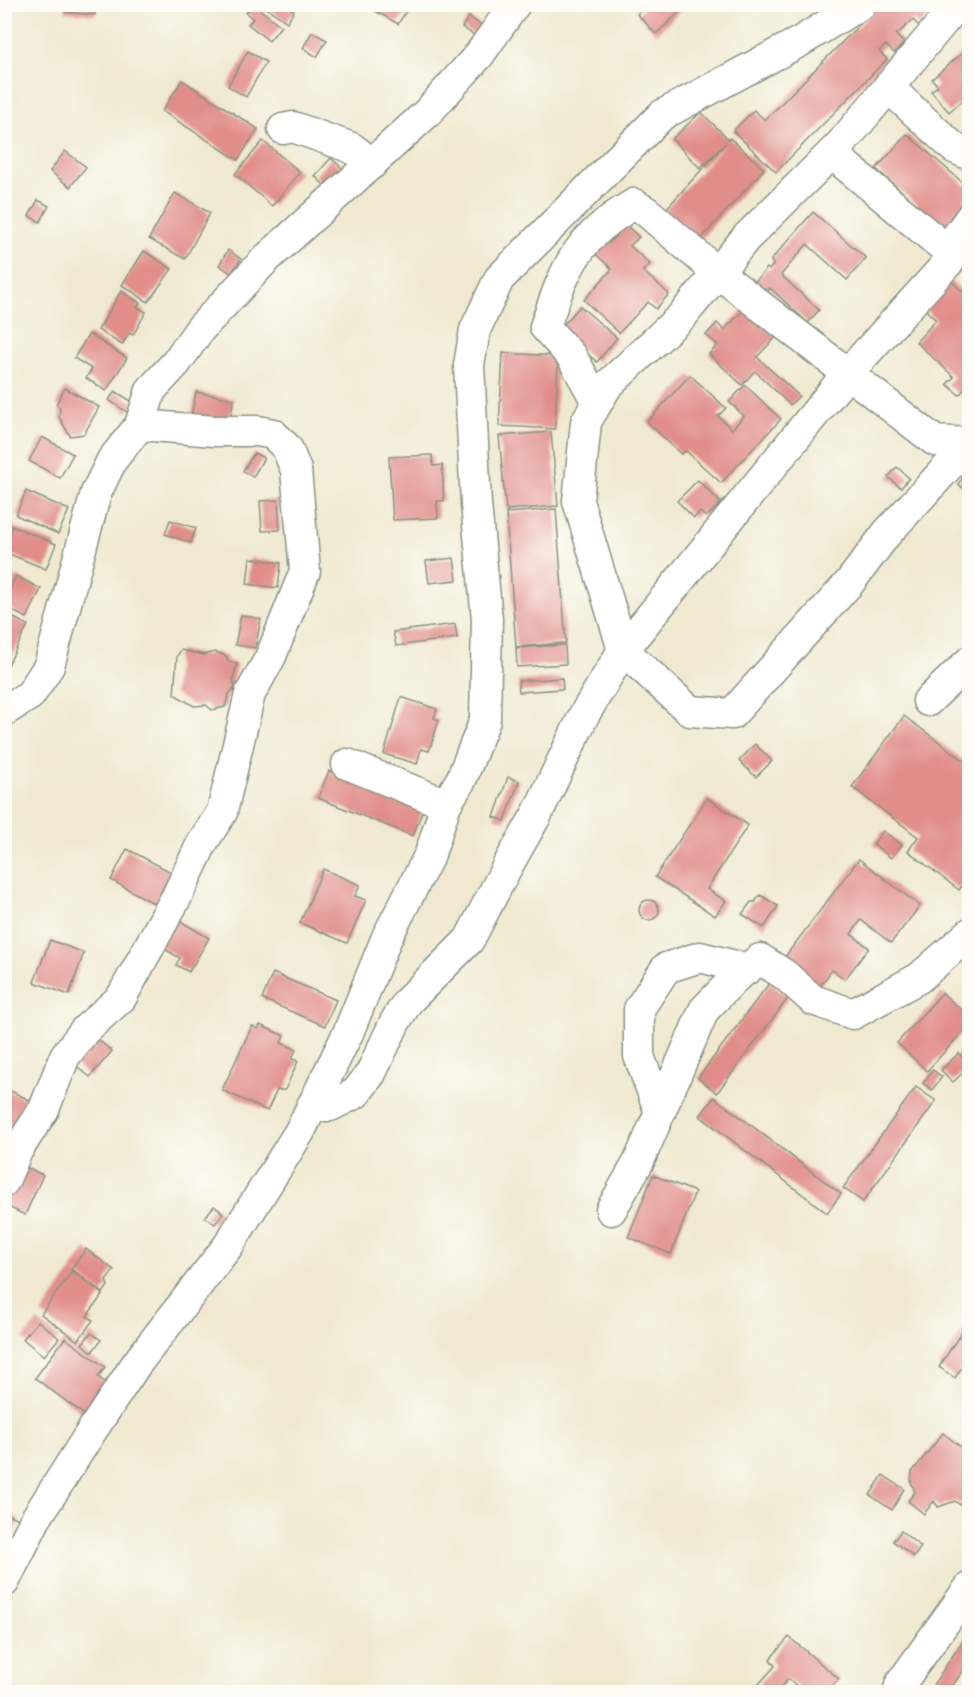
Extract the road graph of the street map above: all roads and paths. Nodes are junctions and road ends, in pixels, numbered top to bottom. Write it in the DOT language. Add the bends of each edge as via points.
graph roads {
  1 [pos="515,4"];
  2 [pos="861,4"];
  3 [pos="958,4"];
  4 [pos="888,87"];
  5 [pos="283,129"];
  6 [pos="832,154"];
  7 [pos="969,154"];
  8 [pos="372,164"];
  9 [pos="969,218"];
  10 [pos="957,259"];
  11 [pos="718,273"];
  12 [pos="847,374"];
  13 [pos="597,402"];
  14 [pos="140,425"];
  15 [pos="969,443"];
  16 [pos="623,651"];
  17 [pos="969,661"];
  18 [pos="928,701"];
  19 [pos="4,711"];
  20 [pos="347,764"];
  21 [pos="446,804"];
  22 [pos="969,933"];
  23 [pos="747,969"];
  24 [pos="312,1106"];
  25 [pos="660,1112"];
  26 [pos="4,1181"];
  27 [pos="611,1210"];
  28 [pos="4,1582"];
  29 [pos="969,1587"];
  30 [pos="898,1692"];
  1 -- 8 [label="street" via="479,55 427,113"];
  2 -- 21 [label="street" via="801,41 662,115 499,279 483,308 474,330 469,365 487,618 485,720 461,780"];
  3 -- 4 [label="street"];
  4 -- 6 [label="street"];
  4 -- 7 [label="street" via="954,148"];
  5 -- 8 [label="street" via="293,126 352,148"];
  6 -- 10 [label="street"];
  6 -- 11 [label="street" via="746,238"];
  8 -- 14 [label="street" via="266,260 200,329 151,390"];
  9 -- 10 [label="street"];
  10 -- 12 [label="street"];
  11 -- 12 [label="street"];
  11 -- 13 [label="street" via="683,315 607,386"];
  11 -- 13 [label="street" via="634,204 606,220 578,249 545,327 572,357"];
  12 -- 15 [label="street" via="935,441"];
  12 -- 16 [label="street"];
  13 -- 16 [label="street" via="586,422 579,501"];
  14 -- 19 [label="street" via="112,460 96,493 49,666 30,695"];
  14 -- 26 [label="street" via="273,434 287,448 296,471 305,571 271,656 250,694 222,812 121,998 85,1030 65,1056 44,1109 16,1151"];
  15 -- 16 [label="street" via="886,533 850,582 732,714 690,711"];
  16 -- 24 [label="street" via="584,715 537,814 469,940 408,1001 356,1093 330,1106"];
  17 -- 18 [label="street"];
  20 -- 21 [label="street"];
  21 -- 24 [label="street" via="430,854 387,937 348,1033"];
  22 -- 23 [label="street" via="919,978 853,1014 813,1000 760,959"];
  23 -- 25 [label="street" via="704,1010"];
  23 -- 25 [label="street" via="700,957 666,968 639,1009 639,1056"];
  24 -- 28 [label="street" via="228,1246 137,1363 91,1432 35,1520"];
  25 -- 27 [label="street" via="639,1161"];
  29 -- 30 [label="street"];
}
